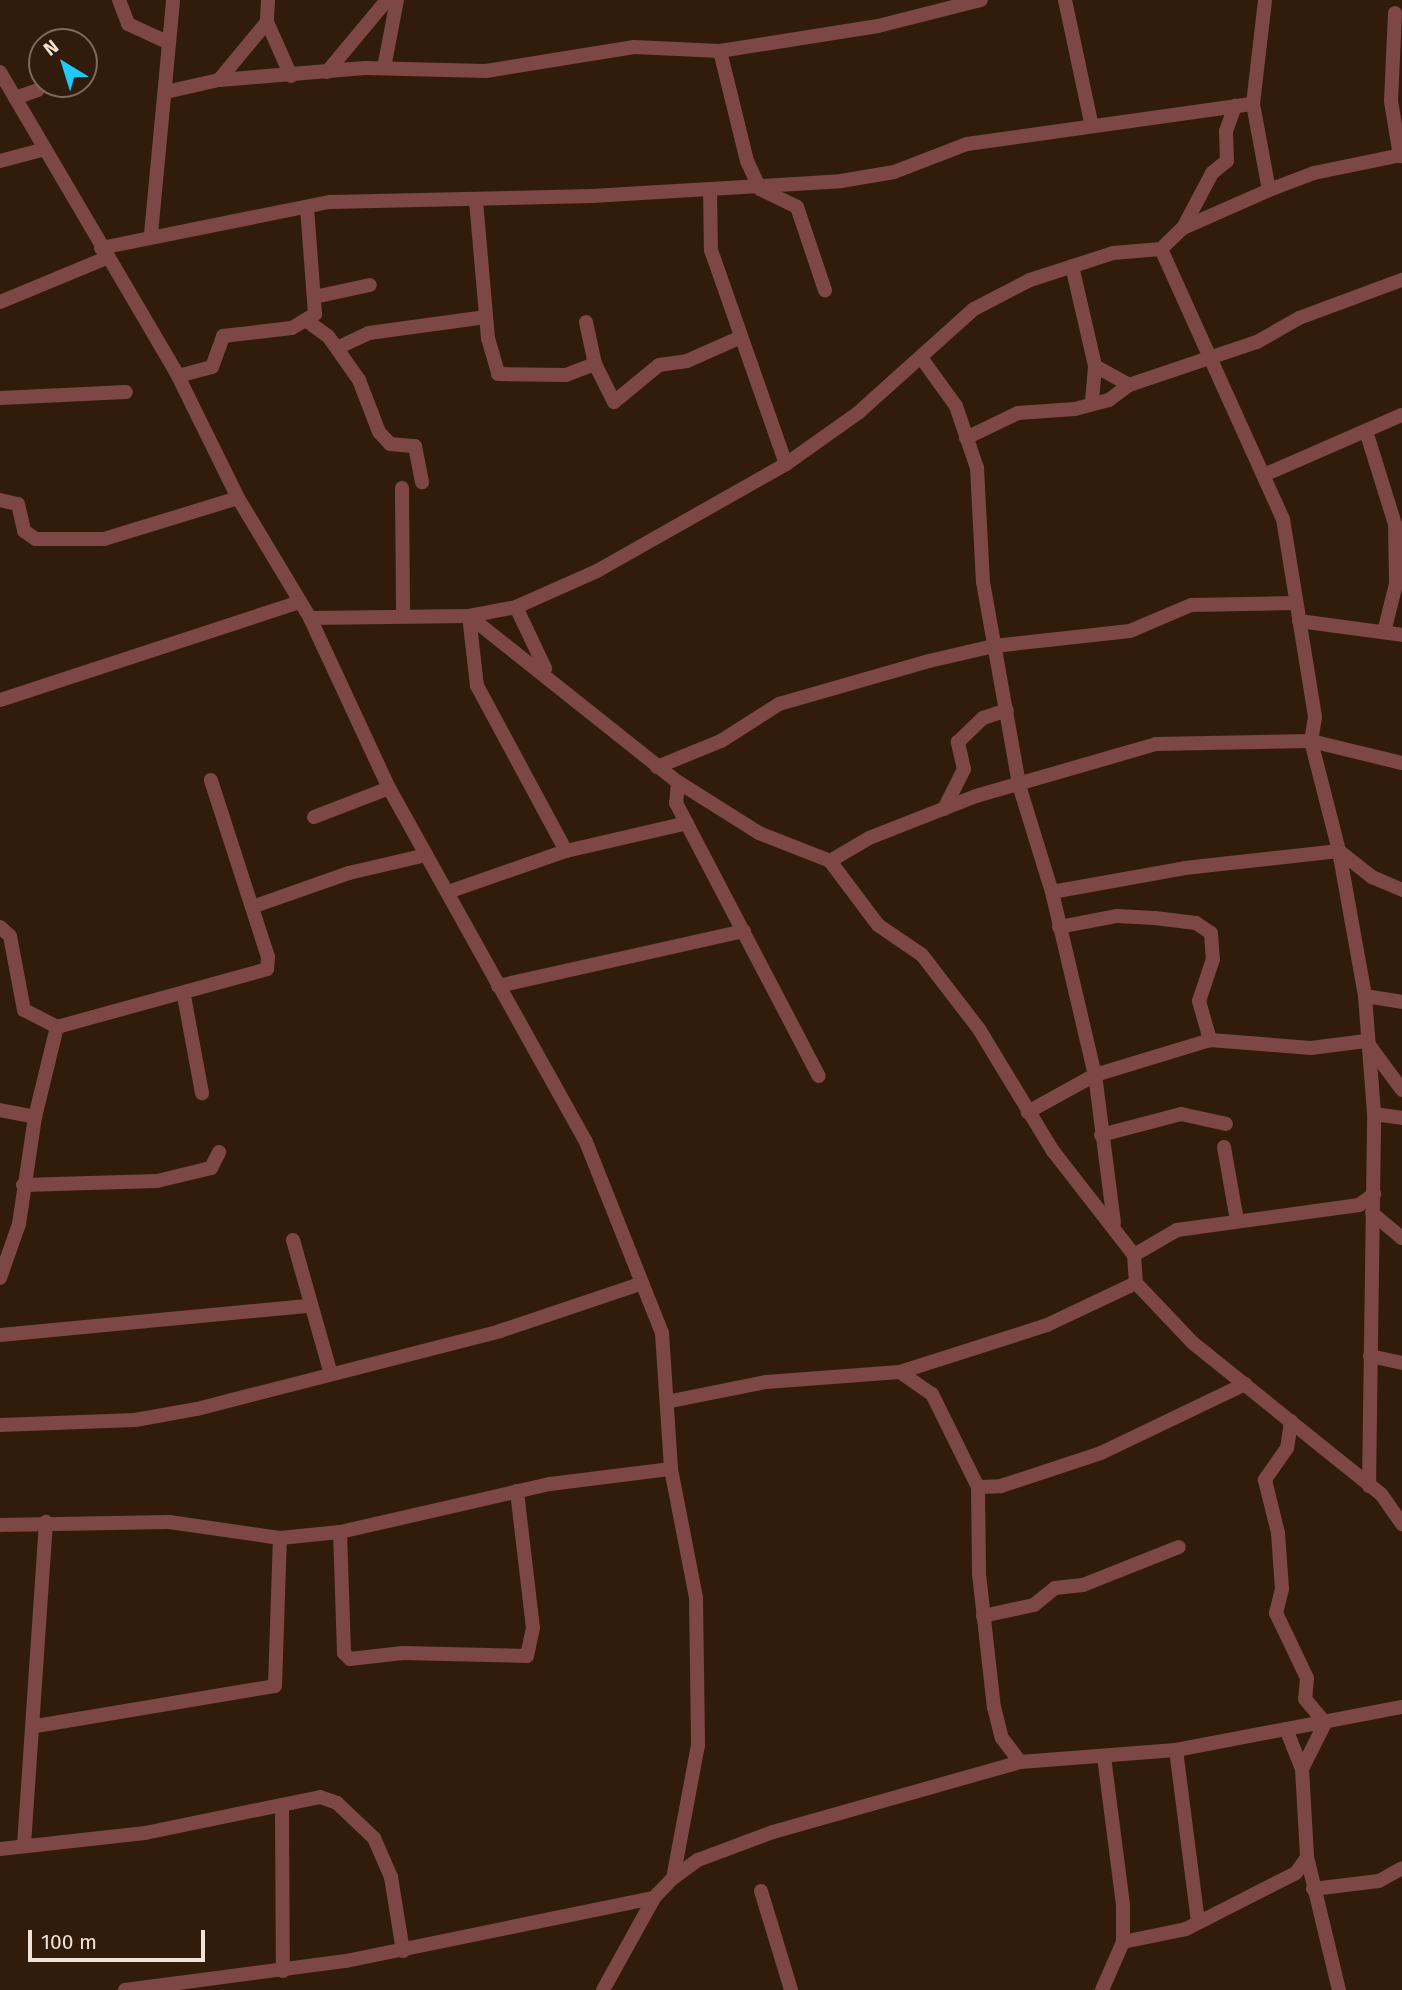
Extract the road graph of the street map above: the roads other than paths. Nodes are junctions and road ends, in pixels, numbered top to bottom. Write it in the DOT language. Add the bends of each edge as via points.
graph roads {
  1 [pos="120,0"];
  2 [pos="173,0"];
  3 [pos="268,0"];
  4 [pos="387,0"];
  5 [pos="397,0"];
  6 [pos="981,0"];
  7 [pos="1065,0"];
  8 [pos="1265,0"];
  9 [pos="1397,9"];
  10 [pos="267,22"];
  11 [pos="165,41"];
  12 [pos="720,51"];
  13 [pos="384,68"];
  14 [pos="0,72"];
  15 [pos="327,72"];
  16 [pos="291,76"];
  17 [pos="219,80"];
  18 [pos="166,92"];
  19 [pos="28,93"];
  20 [pos="15,98"];
  21 [pos="1253,104"];
  22 [pos="1235,106"];
  23 [pos="1091,122"];
  24 [pos="43,150"];
  25 [pos="1401,155"];
  26 [pos="0,161"];
  27 [pos="710,189"];
  28 [pos="760,189"];
  29 [pos="1269,190"];
  30 [pos="476,201"];
  31 [pos="307,208"];
  32 [pos="1183,228"];
  33 [pos="152,234"];
  34 [pos="1161,249"];
  35 [pos="103,253"];
  36 [pos="1072,266"];
  37 [pos="1402,280"];
  38 [pos="370,285"];
  39 [pos="825,290"];
  40 [pos="318,296"];
  41 [pos="0,302"];
  42 [pos="486,317"];
  43 [pos="307,321"];
  44 [pos="586,322"];
  45 [pos="739,338"];
  46 [pos="337,348"];
  47 [pos="1214,358"];
  48 [pos="922,359"];
  49 [pos="595,363"];
  50 [pos="1094,366"];
  51 [pos="178,376"];
  52 [pos="1129,385"];
  53 [pos="126,392"];
  54 [pos="0,398"];
  55 [pos="1092,401"];
  56 [pos="1402,415"];
  57 [pos="1366,431"];
  58 [pos="966,438"];
  59 [pos="786,464"];
  60 [pos="1266,474"];
  61 [pos="422,482"];
  62 [pos="402,488"];
  63 [pos="238,498"];
  64 [pos="0,500"];
  65 [pos="299,602"];
  66 [pos="1295,603"];
  67 [pos="516,607"];
  68 [pos="403,613"];
  69 [pos="469,617"];
  70 [pos="310,618"];
  71 [pos="1299,621"];
  72 [pos="1384,632"];
  73 [pos="1402,635"];
  74 [pos="993,646"];
  75 [pos="553,681"];
  76 [pos="0,700"];
  77 [pos="1007,710"];
  78 [pos="1311,741"];
  79 [pos="1402,763"];
  80 [pos="657,767"];
  81 [pos="211,780"];
  82 [pos="678,782"];
  83 [pos="1019,785"];
  84 [pos="389,788"];
  85 [pos="943,810"];
  86 [pos="314,817"];
  87 [pos="687,823"];
  88 [pos="566,851"];
  89 [pos="1339,851"];
  90 [pos="426,855"];
  91 [pos="830,861"];
  92 [pos="1402,890"];
  93 [pos="448,892"];
  94 [pos="1052,892"];
  95 [pos="252,907"];
  96 [pos="0,927"];
  97 [pos="1059,927"];
  98 [pos="744,931"];
  99 [pos="498,986"];
  100 [pos="184,996"];
  101 [pos="1365,996"];
  102 [pos="1402,1002"];
  103 [pos="57,1027"];
  104 [pos="1210,1040"];
  105 [pos="1366,1041"];
  106 [pos="1095,1075"];
  107 [pos="819,1076"];
  108 [pos="1402,1090"];
  109 [pos="202,1093"];
  110 [pos="0,1110"];
  111 [pos="1028,1112"];
  112 [pos="1374,1114"];
  113 [pos="35,1117"];
  114 [pos="1402,1118"];
  115 [pos="1226,1124"];
  116 [pos="1101,1135"];
  117 [pos="1224,1147"];
  118 [pos="219,1152"];
  119 [pos="23,1185"];
  120 [pos="1374,1194"];
  121 [pos="1359,1205"];
  122 [pos="1377,1216"];
  123 [pos="1237,1221"];
  124 [pos="1115,1224"];
  125 [pos="1402,1238"];
  126 [pos="293,1240"];
  127 [pos="1134,1255"];
  128 [pos="0,1278"];
  129 [pos="1136,1283"];
  130 [pos="640,1284"];
  131 [pos="307,1306"];
  132 [pos="0,1335"];
  133 [pos="1370,1356"];
  134 [pos="1402,1363"];
  135 [pos="330,1371"];
  136 [pos="901,1372"];
  137 [pos="1245,1384"];
  138 [pos="671,1401"];
  139 [pos="1291,1421"];
  140 [pos="0,1425"];
  141 [pos="671,1469"];
  142 [pos="1369,1486"];
  143 [pos="978,1487"];
  144 [pos="517,1491"];
  145 [pos="46,1522"];
  146 [pos="1402,1524"];
  147 [pos="0,1525"];
  148 [pos="340,1532"];
  149 [pos="280,1538"];
  150 [pos="1180,1547"];
  151 [pos="983,1616"];
  152 [pos="1402,1707"];
  153 [pos="1325,1723"];
  154 [pos="36,1726"];
  155 [pos="1286,1729"];
  156 [pos="1176,1749"];
  157 [pos="1104,1757"];
  158 [pos="1020,1762"];
  159 [pos="1302,1769"];
  160 [pos="282,1805"];
  161 [pos="24,1845"];
  162 [pos="0,1849"];
  163 [pos="1307,1857"];
  164 [pos="1402,1868"];
  165 [pos="673,1878"];
  166 [pos="1314,1889"];
  167 [pos="761,1891"];
  168 [pos="654,1898"];
  169 [pos="1198,1922"];
  170 [pos="1123,1942"];
  171 [pos="403,1951"];
  172 [pos="283,1971"];
  173 [pos="125,1990"];
  174 [pos="603,1990"];
  175 [pos="791,1990"];
  176 [pos="1102,1990"];
  177 [pos="1339,1990"];
  1 -- 11 [label="street" via="128,24"];
  2 -- 11 [label="street"];
  3 -- 10 [label="street"];
  4 -- 15 [label="street"];
  5 -- 13 [label="street"];
  6 -- 12 [label="street" via="878,26"];
  7 -- 23 [label="street"];
  8 -- 21 [label="street"];
  9 -- 25 [label="street" via="1391,101"];
  10 -- 16 [label="street"];
  10 -- 17 [label="street"];
  11 -- 18 [label="street"];
  12 -- 13 [label="street" via="634,47 486,71"];
  12 -- 28 [label="street"];
  13 -- 15 [label="street"];
  14 -- 20 [label="street"];
  15 -- 16 [label="street"];
  16 -- 17 [label="street"];
  17 -- 18 [label="street"];
  18 -- 33 [label="street"];
  19 -- 20 [label="street"];
  20 -- 24 [label="street"];
  21 -- 22 [label="street"];
  21 -- 29 [label="street"];
  22 -- 23 [label="street"];
  22 -- 32 [label="street" via="1226,131 1227,161 1212,173"];
  23 -- 28 [label="street" via="967,144 894,173"];
  24 -- 26 [label="street"];
  24 -- 35 [label="street"];
  25 -- 29 [label="street" via="1314,173"];
  27 -- 28 [label="street"];
  27 -- 30 [label="street"];
  27 -- 45 [label="street" via="711,250"];
  28 -- 39 [label="street" via="797,207"];
  29 -- 32 [label="street"];
  30 -- 31 [label="street" via="330,202"];
  30 -- 42 [label="street"];
  31 -- 33 [label="street"];
  31 -- 40 [label="street"];
  32 -- 34 [label="street"];
  33 -- 35 [label="street"];
  34 -- 36 [label="street" via="1113,253"];
  34 -- 47 [label="street"];
  35 -- 41 [label="street"];
  35 -- 51 [label="street"];
  36 -- 48 [label="street" via="974,309"];
  36 -- 50 [label="street"];
  37 -- 47 [label="street"];
  38 -- 40 [label="street"];
  40 -- 43 [label="street" via="318,309"];
  42 -- 46 [label="street" via="369,333"];
  42 -- 49 [label="street" via="498,374 566,375"];
  43 -- 46 [label="street"];
  43 -- 51 [label="street" via="223,337 212,367"];
  44 -- 49 [label="street"];
  45 -- 49 [label="street" via="659,366 614,402"];
  45 -- 59 [label="street"];
  46 -- 61 [label="street" via="375,411 379,432 390,444 415,446"];
  47 -- 52 [label="street"];
  47 -- 60 [label="street"];
  48 -- 58 [label="street" via="956,406"];
  48 -- 59 [label="street"];
  50 -- 52 [label="street"];
  50 -- 55 [label="street"];
  51 -- 63 [label="street"];
  52 -- 55 [label="street" via="1109,400"];
  53 -- 54 [label="street"];
  55 -- 58 [label="street" via="1018,413"];
  56 -- 57 [label="street"];
  57 -- 60 [label="street"];
  57 -- 72 [label="street" via="1395,524 1396,584"];
  58 -- 74 [label="street" via="976,468"];
  59 -- 67 [label="street" via="597,571"];
  60 -- 66 [label="street" via="1283,519"];
  62 -- 68 [label="street"];
  63 -- 64 [label="street" via="104,540 36,539 24,531 18,504"];
  63 -- 65 [label="street"];
  65 -- 70 [label="street"];
  65 -- 76 [label="street"];
  66 -- 71 [label="street"];
  66 -- 74 [label="street" via="1191,605 1130,631"];
  67 -- 69 [label="street"];
  67 -- 75 [label="street" via="526,640"];
  68 -- 69 [label="street"];
  68 -- 70 [label="street"];
  69 -- 75 [label="street"];
  69 -- 88 [label="street" via="477,686"];
  70 -- 84 [label="street"];
  71 -- 72 [label="street"];
  71 -- 78 [label="street" via="1315,717"];
  72 -- 73 [label="street"];
  74 -- 77 [label="street"];
  74 -- 80 [label="street" via="779,704 721,740"];
  75 -- 80 [label="street"];
  77 -- 83 [label="street"];
  77 -- 85 [label="street" via="983,718 958,741 964,769"];
  78 -- 79 [label="street"];
  78 -- 83 [label="street" via="1156,744"];
  78 -- 89 [label="street"];
  80 -- 82 [label="street"];
  81 -- 95 [label="street"];
  82 -- 87 [label="street" via="676,803"];
  82 -- 91 [label="street" via="759,833"];
  83 -- 85 [label="street"];
  83 -- 94 [label="street"];
  84 -- 86 [label="street"];
  84 -- 90 [label="street"];
  85 -- 91 [label="street" via="869,838"];
  87 -- 88 [label="street"];
  87 -- 98 [label="street"];
  88 -- 93 [label="street"];
  89 -- 92 [label="street" via="1372,877"];
  89 -- 94 [label="street" via="1185,868"];
  89 -- 101 [label="street"];
  90 -- 93 [label="street"];
  90 -- 95 [label="street" via="349,873"];
  91 -- 111 [label="street" via="878,925 922,955 979,1029"];
  93 -- 99 [label="street"];
  94 -- 97 [label="street"];
  95 -- 100 [label="street" via="267,969"];
  96 -- 103 [label="street" via="10,936 24,1010"];
  97 -- 104 [label="street" via="1116,916 1196,923 1210,933 1213,959 1199,1001"];
  97 -- 106 [label="street"];
  98 -- 99 [label="street"];
  98 -- 107 [label="street"];
  99 -- 130 [label="street" via="586,1142"];
  100 -- 103 [label="street"];
  100 -- 109 [label="street"];
  101 -- 102 [label="street"];
  101 -- 105 [label="street"];
  103 -- 113 [label="street"];
  104 -- 105 [label="street" via="1311,1048"];
  104 -- 106 [label="street"];
  105 -- 108 [label="street"];
  105 -- 112 [label="street"];
  106 -- 111 [label="street"];
  106 -- 116 [label="street"];
  110 -- 113 [label="street"];
  111 -- 124 [label="street"];
  112 -- 114 [label="street"];
  112 -- 120 [label="street"];
  113 -- 119 [label="street"];
  115 -- 116 [label="street" via="1181,1114"];
  116 -- 124 [label="street"];
  117 -- 123 [label="street"];
  118 -- 119 [label="street" via="211,1168 157,1181"];
  119 -- 128 [label="street" via="19,1224"];
  120 -- 121 [label="street"];
  120 -- 122 [label="street"];
  121 -- 122 [label="street"];
  121 -- 123 [label="street"];
  122 -- 125 [label="street"];
  122 -- 133 [label="street"];
  123 -- 127 [label="street" via="1177,1230"];
  124 -- 127 [label="street"];
  126 -- 131 [label="street"];
  127 -- 129 [label="street"];
  129 -- 136 [label="street" via="1047,1325"];
  129 -- 137 [label="street" via="1193,1343"];
  130 -- 135 [label="street" via="500,1331"];
  130 -- 138 [label="street" via="662,1334"];
  131 -- 132 [label="street"];
  131 -- 135 [label="street"];
  133 -- 134 [label="street"];
  133 -- 142 [label="street"];
  135 -- 140 [label="street" via="135,1420"];
  136 -- 138 [label="street" via="766,1382"];
  136 -- 143 [label="street" via="932,1394 952,1424"];
  137 -- 139 [label="street"];
  137 -- 143 [label="street" via="1101,1453 1011,1484"];
  138 -- 141 [label="street"];
  139 -- 142 [label="street"];
  139 -- 153 [label="street" via="1287,1448 1265,1480 1278,1533 1282,1589 1276,1613 1307,1678 1305,1699"];
  141 -- 144 [label="street"];
  141 -- 165 [label="street" via="696,1598 701,1664 698,1745"];
  142 -- 146 [label="street"];
  143 -- 151 [label="street"];
  144 -- 148 [label="street"];
  144 -- 148 [label="street" via="533,1628 527,1656 403,1653 350,1659 344,1653"];
  145 -- 147 [label="street"];
  145 -- 149 [label="street" via="169,1521"];
  145 -- 154 [label="street"];
  148 -- 149 [label="street"];
  149 -- 154 [label="street" via="275,1686"];
  150 -- 151 [label="street" via="1083,1585 1055,1588 1034,1605"];
  151 -- 158 [label="street" via="994,1707 1002,1738"];
  152 -- 153 [label="street"];
  153 -- 155 [label="street"];
  153 -- 159 [label="street"];
  154 -- 161 [label="street"];
  155 -- 156 [label="street"];
  155 -- 159 [label="street"];
  156 -- 157 [label="street"];
  156 -- 169 [label="street"];
  157 -- 158 [label="street"];
  157 -- 170 [label="street"];
  158 -- 165 [label="street" via="773,1832 698,1860"];
  159 -- 163 [label="street"];
  160 -- 161 [label="street" via="145,1833"];
  160 -- 171 [label="street" via="320,1797 337,1803 374,1838 391,1877"];
  160 -- 172 [label="street"];
  161 -- 162 [label="street"];
  163 -- 166 [label="street"];
  163 -- 169 [label="street" via="1296,1872"];
  164 -- 166 [label="street" via="1379,1881"];
  165 -- 168 [label="street"];
  166 -- 177 [label="street"];
  167 -- 175 [label="street"];
  168 -- 171 [label="street"];
  168 -- 174 [label="street"];
  169 -- 170 [label="street"];
  170 -- 176 [label="street"];
  171 -- 172 [label="street"];
  172 -- 173 [label="street"];
}
